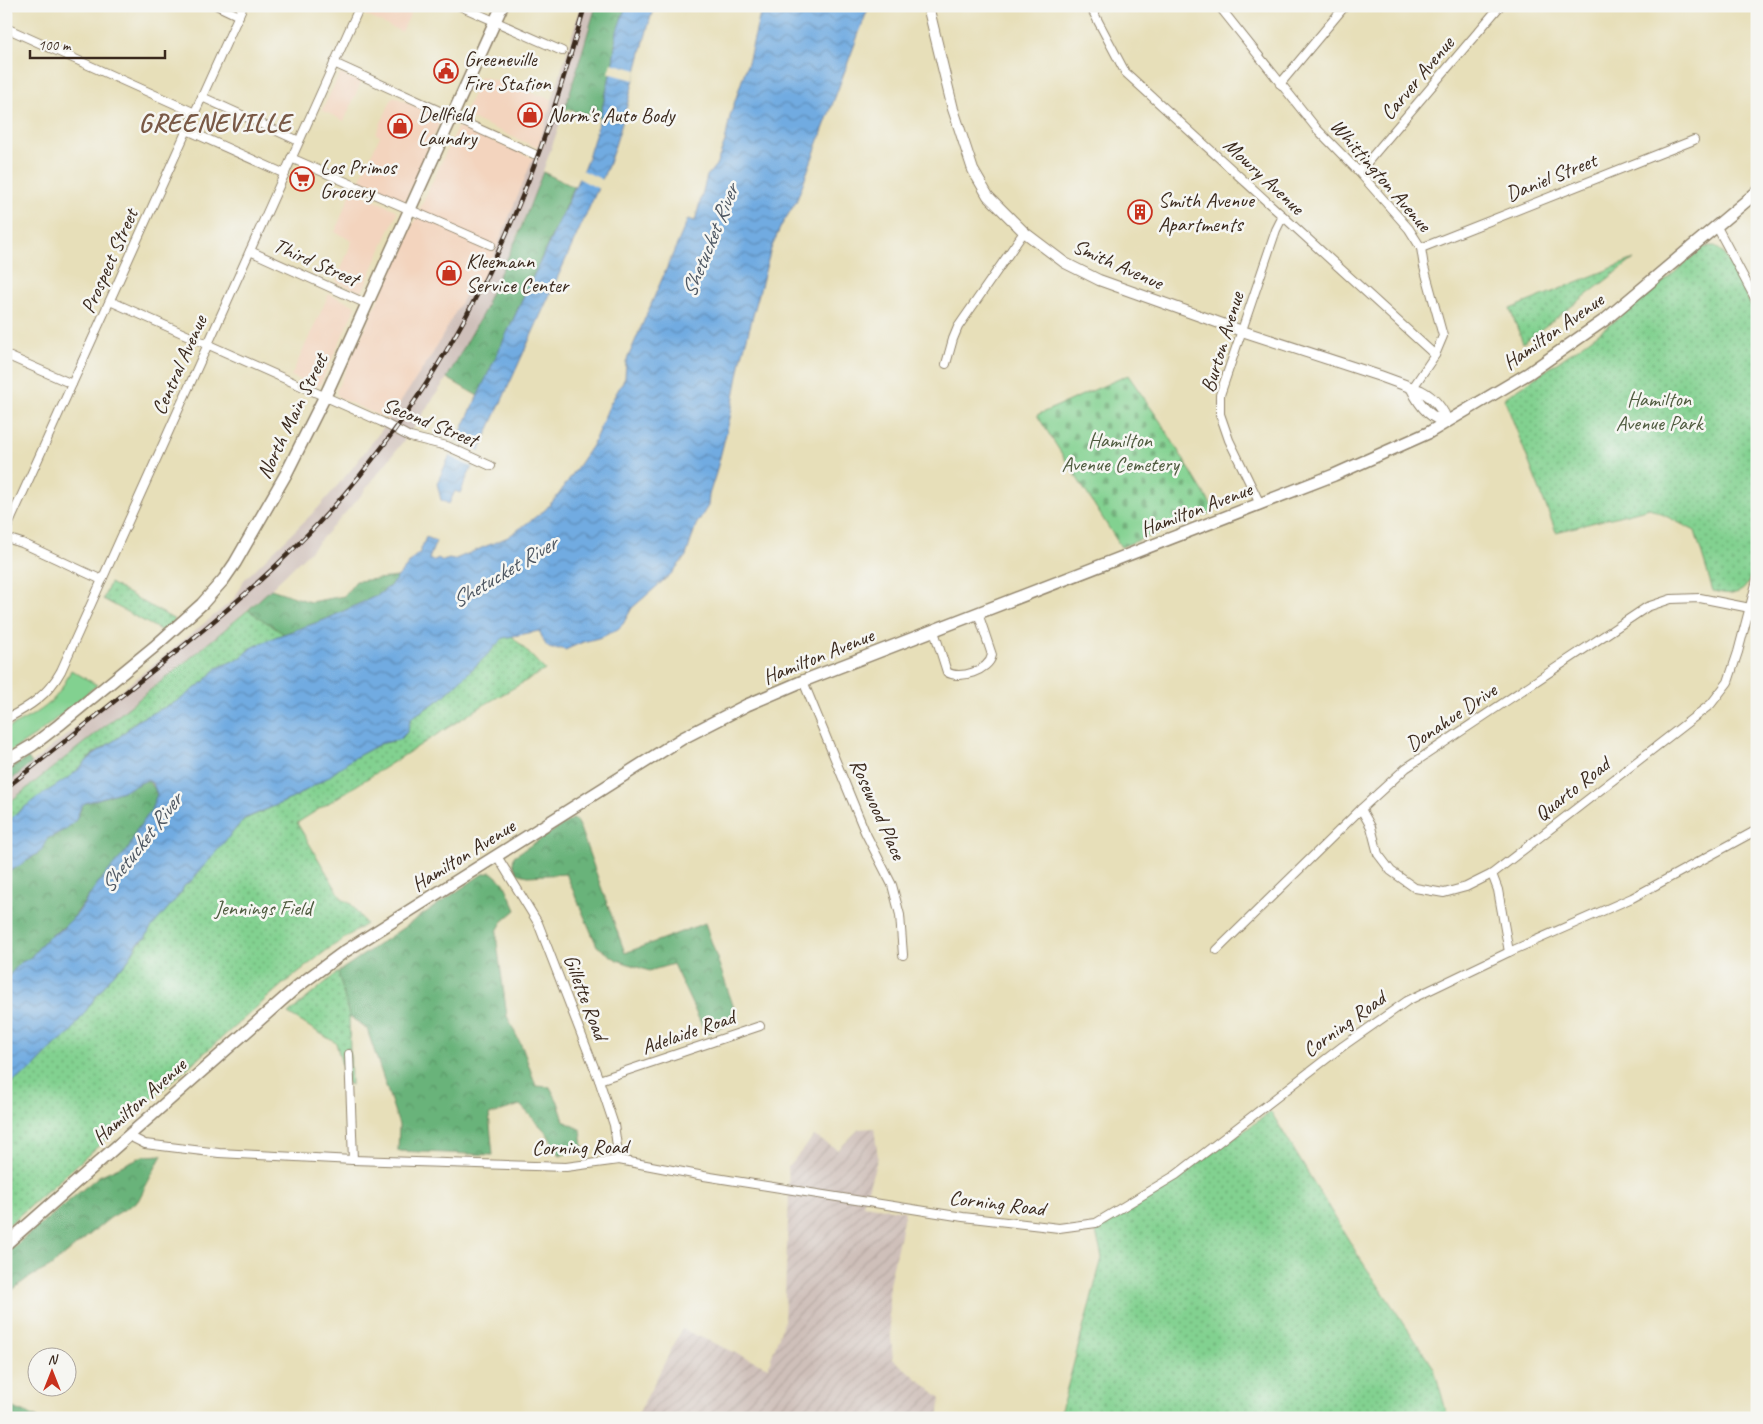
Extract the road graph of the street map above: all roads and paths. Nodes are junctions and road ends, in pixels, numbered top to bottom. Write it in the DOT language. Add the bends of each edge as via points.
graph roads {
  1 [pos="9,6"];
  2 [pos="218,6"];
  3 [pos="243,6"];
  4 [pos="360,6"];
  5 [pos="460,6"];
  6 [pos="502,6"];
  7 [pos="928,6"];
  8 [pos="1090,6"];
  9 [pos="1219,6"];
  10 [pos="1345,6"];
  11 [pos="1500,6"];
  12 [pos="6,13"];
  13 [pos="239,16"];
  14 [pos="495,22"];
  15 [pos="6,28"];
  16 [pos="562,51"];
  17 [pos="334,63"];
  18 [pos="1280,84"];
  19 [pos="202,97"];
  20 [pos="195,113"];
  21 [pos="453,116"];
  22 [pos="187,130"];
  23 [pos="1694,140"];
  24 [pos="299,141"];
  25 [pos="534,154"];
  26 [pos="291,158"];
  27 [pos="1360,172"];
  28 [pos="284,174"];
  29 [pos="1757,192"];
  30 [pos="410,210"];
  31 [pos="1282,216"];
  32 [pos="1716,227"];
  33 [pos="1024,232"];
  34 [pos="490,245"];
  35 [pos="1421,248"];
  36 [pos="250,251"];
  37 [pos="110,302"];
  38 [pos="1757,302"];
  39 [pos="367,304"];
  40 [pos="1242,332"];
  41 [pos="208,345"];
  42 [pos="6,355"];
  43 [pos="1435,355"];
  44 [pos="946,364"];
  45 [pos="72,384"];
  46 [pos="1412,389"];
  47 [pos="324,397"];
  48 [pos="1447,422"];
  49 [pos="491,466"];
  50 [pos="1260,504"];
  51 [pos="6,530"];
  52 [pos="6,538"];
  53 [pos="102,580"];
  54 [pos="1757,580"];
  55 [pos="1750,608"];
  56 [pos="978,613"];
  57 [pos="934,630"];
  58 [pos="803,681"];
  59 [pos="6,720"];
  60 [pos="6,761"];
  61 [pos="1361,809"];
  62 [pos="1757,830"];
  63 [pos="497,856"];
  64 [pos="1492,874"];
  65 [pos="1217,950"];
  66 [pos="1509,952"];
  67 [pos="903,955"];
  68 [pos="760,1026"];
  69 [pos="349,1054"];
  70 [pos="599,1080"];
  71 [pos="129,1136"];
  72 [pos="353,1160"];
  73 [pos="619,1160"];
  74 [pos="6,1244"];
  1 -- 12 [label="street"];
  2 -- 13 [label="street"];
  3 -- 13 [label="street, Prospect Street"];
  4 -- 17 [label="street, Central Avenue"];
  5 -- 14 [label="street"];
  6 -- 14 [label="main road, North Main Street"];
  7 -- 33 [label="street, Smith Avenue" via="953,109 973,170 988,196"];
  8 -- 31 [label="street, Mowry Avenue" via="1125,72"];
  9 -- 18 [label="street, Whittington Avenue"];
  10 -- 18 [label="street"];
  11 -- 27 [label="street, Carver Avenue"];
  13 -- 19 [label="street, Prospect Street"];
  14 -- 16 [label="street"];
  14 -- 21 [label="main road, North Main Street"];
  15 -- 20 [label="street"];
  17 -- 21 [label="street"];
  17 -- 24 [label="street, Central Avenue"];
  18 -- 27 [label="street, Whittington Avenue" via="1317,130"];
  19 -- 20 [label="street, Prospect Street"];
  19 -- 24 [label="street"];
  20 -- 22 [label="street, Prospect Street"];
  21 -- 25 [label="street"];
  21 -- 30 [label="main road, North Main Street"];
  22 -- 28 [label="street"];
  22 -- 37 [label="street, Prospect Street"];
  23 -- 35 [label="street, Daniel Street"];
  24 -- 26 [label="street, Central Avenue"];
  26 -- 28 [label="street, Central Avenue"];
  26 -- 30 [label="street"];
  27 -- 35 [label="street, Whittington Avenue" via="1409,229"];
  28 -- 36 [label="street, Central Avenue"];
  29 -- 32 [label="main road, Hamilton Avenue"];
  30 -- 34 [label="street"];
  30 -- 39 [label="main road, North Main Street"];
  31 -- 40 [label="street, Burton Avenue"];
  31 -- 43 [label="street, Mowry Avenue"];
  32 -- 38 [label="street"];
  32 -- 48 [label="main road, Hamilton Avenue" via="1574,342"];
  33 -- 40 [label="street, Smith Avenue" via="1065,263 1099,280"];
  33 -- 44 [label="street" via="958,327"];
  35 -- 43 [label="street, Whittington Avenue" via="1444,336"];
  36 -- 39 [label="street, Third Street"];
  36 -- 41 [label="street, Central Avenue"];
  37 -- 41 [label="street, Second Street"];
  37 -- 45 [label="street, Prospect Street"];
  39 -- 47 [label="main road, North Main Street"];
  40 -- 46 [label="street, Smith Avenue"];
  40 -- 50 [label="street, Burton Avenue" via="1220,395 1220,414"];
  41 -- 47 [label="street, Second Street"];
  41 -- 53 [label="street, Central Avenue"];
  42 -- 45 [label="street"];
  43 -- 46 [label="street, Whittington Avenue"];
  45 -- 51 [label="street, Prospect Street"];
  46 -- 48 [label="street, Smith Avenue" via="1430,397 1442,410"];
  47 -- 49 [label="street, Second Street" via="410,437 453,448"];
  47 -- 60 [label="main road, North Main Street" via="261,519 213,592 190,616 116,679 46,735"];
  48 -- 50 [label="main road, Hamilton Avenue" via="1380,456"];
  50 -- 56 [label="main road, Hamilton Avenue"];
  52 -- 53 [label="street"];
  53 -- 59 [label="street, Central Avenue" via="52,686 36,702"];
  54 -- 55 [label="street, Quarto Road"];
  55 -- 61 [label="street, Donahue Drive" via="1700,598 1671,599 1647,607 1406,768"];
  55 -- 64 [label="street, Quarto Road" via="1728,682 1712,704"];
  56 -- 57 [label="main road, Hamilton Avenue"];
  56 -- 57 [label="street" via="992,655 988,663 976,671 958,676 947,672"];
  57 -- 58 [label="main road, Hamilton Avenue"];
  58 -- 63 [label="main road, Hamilton Avenue" via="683,738"];
  58 -- 67 [label="street, Rosewood Place" via="865,832 892,885 900,915"];
  61 -- 64 [label="street, Quarto Road" via="1371,828 1378,854 1392,871 1415,888 1444,893 1466,888"];
  61 -- 65 [label="street, Donahue Drive"];
  62 -- 66 [label="street, Corning Road" via="1632,898"];
  63 -- 70 [label="street, Gillette Road" via="538,923"];
  63 -- 71 [label="main road, Hamilton Avenue" via="344,952 298,986"];
  64 -- 66 [label="street"];
  66 -- 73 [label="street, Corning Road" via="1407,1001 1343,1046 1176,1175 1096,1223 1059,1228 964,1217"];
  68 -- 70 [label="street, Adelaide Road"];
  69 -- 72 [label="street"];
  70 -- 73 [label="street, Gillette Road" via="614,1125"];
  71 -- 72 [label="street, Corning Road" via="146,1144 219,1153"];
  71 -- 74 [label="main road, Hamilton Avenue"];
  72 -- 73 [label="street, Corning Road" via="566,1167"];
}
